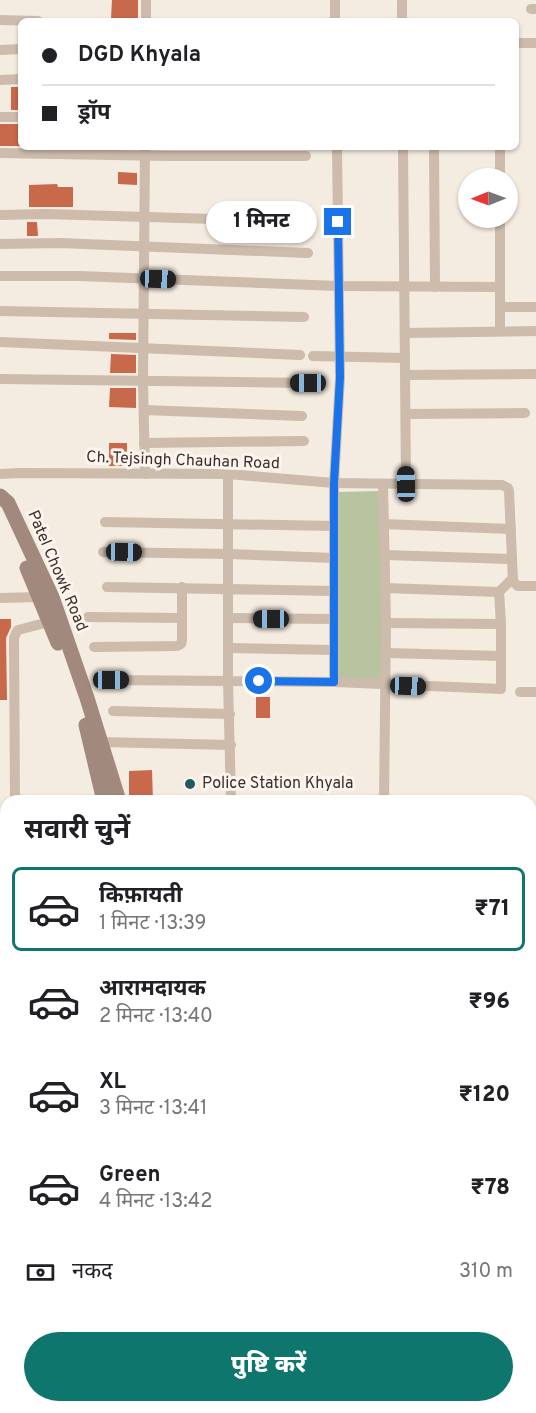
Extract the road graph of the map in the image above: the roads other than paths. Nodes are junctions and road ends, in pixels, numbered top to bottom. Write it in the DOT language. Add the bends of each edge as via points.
graph roads {
  1 [pos="146,0"];
  2 [pos="335,0"];
  3 [pos="402,0"];
  4 [pos="146,18"];
  5 [pos="335,18"];
  6 [pos="402,18"];
  7 [pos="0,20"];
  8 [pos="18,20"];
  9 [pos="536,43"];
  10 [pos="519,44"];
  11 [pos="18,49"];
  12 [pos="0,50"];
  13 [pos="18,79"];
  14 [pos="0,80"];
  15 [pos="0,117"];
  16 [pos="18,117"];
  17 [pos="337,150"];
  18 [pos="403,150"];
  19 [pos="434,150"];
  20 [pos="500,150"];
  21 [pos="145,151"];
  22 [pos="0,153"];
  23 [pos="306,156"];
  24 [pos="500,168"];
  25 [pos="0,214"];
  26 [pos="144,217"];
  27 [pos="310,222"];
  28 [pos="500,228"];
  29 [pos="0,244"];
  30 [pos="144,247"];
  31 [pos="308,253"];
  32 [pos="0,276"];
  33 [pos="144,279"];
  34 [pos="338,286"];
  35 [pos="405,287"];
  36 [pos="435,287"];
  37 [pos="500,287"];
  38 [pos="500,307"];
  39 [pos="536,307"];
  40 [pos="0,311"];
  41 [pos="144,314"];
  42 [pos="303,317"];
  43 [pos="500,331"];
  44 [pos="536,331"];
  45 [pos="405,333"];
  46 [pos="0,342"];
  47 [pos="143,349"];
  48 [pos="300,356"];
  49 [pos="313,356"];
  50 [pos="339,357"];
  51 [pos="405,358"];
  52 [pos="536,374"];
  53 [pos="405,375"];
  54 [pos="0,379"];
  55 [pos="143,381"];
  56 [pos="308,383"];
  57 [pos="144,410"];
  58 [pos="406,414"];
  59 [pos="525,414"];
  60 [pos="302,416"];
  61 [pos="304,441"];
  62 [pos="144,443"];
  63 [pos="0,474"];
  64 [pos="145,474"];
  65 [pos="228,474"];
  66 [pos="334,483"];
  67 [pos="383,484"];
  68 [pos="406,484"];
  69 [pos="0,496"];
  70 [pos="0,510"];
  71 [pos="105,522"];
  72 [pos="229,523"];
  73 [pos="383,524"];
  74 [pos="334,526"];
  75 [pos="511,529"];
  76 [pos="103,552"];
  77 [pos="229,554"];
  78 [pos="384,555"];
  79 [pos="334,558"];
  80 [pos="512,559"];
  81 [pos="513,578"];
  82 [pos="536,586"];
  83 [pos="107,587"];
  84 [pos="182,587"];
  85 [pos="229,588"];
  86 [pos="385,588"];
  87 [pos="334,591"];
  88 [pos="499,592"];
  89 [pos="40,597"];
  90 [pos="0,598"];
  91 [pos="88,617"];
  92 [pos="182,618"];
  93 [pos="228,618"];
  94 [pos="334,619"];
  95 [pos="49,622"];
  96 [pos="386,623"];
  97 [pos="501,624"];
  98 [pos="94,647"];
  99 [pos="228,648"];
  100 [pos="334,650"];
  101 [pos="386,653"];
  102 [pos="501,656"];
  103 [pos="111,680"];
  104 [pos="228,681"];
  105 [pos="334,682"];
  106 [pos="386,685"];
  107 [pos="520,692"];
  108 [pos="536,693"];
  109 [pos="112,711"];
  110 [pos="230,714"];
  111 [pos="101,742"];
  112 [pos="231,745"];
  113 [pos="15,795"];
  114 [pos="103,795"];
  115 [pos="117,795"];
  116 [pos="231,795"];
  117 [pos="384,795"];
  1 -- 4 [label="street"];
  2 -- 5 [label="street"];
  3 -- 6 [label="street"];
  7 -- 8 [label="street"];
  9 -- 10 [label="street"];
  11 -- 12 [label="street"];
  13 -- 14 [label="street"];
  15 -- 16 [label="street"];
  17 -- 34 [label="street"];
  18 -- 35 [label="street"];
  19 -- 36 [label="street"];
  20 -- 24 [label="street"];
  21 -- 22 [label="street"];
  21 -- 23 [label="street"];
  21 -- 26 [label="street"];
  25 -- 26 [label="street"];
  26 -- 27 [label="street"];
  26 -- 30 [label="street"];
  28 -- 37 [label="street"];
  29 -- 30 [label="street"];
  30 -- 31 [label="street"];
  30 -- 33 [label="street"];
  32 -- 33 [label="street"];
  33 -- 34 [label="street"];
  33 -- 41 [label="street"];
  34 -- 35 [label="street"];
  34 -- 50 [label="street"];
  35 -- 36 [label="street"];
  35 -- 45 [label="street"];
  36 -- 37 [label="street"];
  37 -- 38 [label="street"];
  38 -- 39 [label="street"];
  38 -- 43 [label="street"];
  40 -- 41 [label="street"];
  41 -- 42 [label="street"];
  41 -- 47 [label="street"];
  43 -- 44 [label="street"];
  43 -- 45 [label="street"];
  45 -- 51 [label="street"];
  46 -- 47 [label="street"];
  47 -- 48 [label="street"];
  47 -- 55 [label="street"];
  49 -- 50 [label="street"];
  50 -- 51 [label="street"];
  50 -- 66 [label="street"];
  51 -- 53 [label="street"];
  52 -- 53 [label="street"];
  53 -- 58 [label="street"];
  54 -- 55 [label="street"];
  55 -- 56 [label="street"];
  55 -- 57 [label="street"];
  57 -- 60 [label="street"];
  57 -- 62 [label="street"];
  58 -- 59 [label="street"];
  58 -- 68 [label="street"];
  61 -- 62 [label="street"];
  62 -- 64 [label="street"];
  63 -- 64 [label="street, Ch. Tejsingh Chauhan Road"];
  64 -- 65 [label="street, Ch. Tejsingh Chauhan Road"];
  65 -- 66 [label="street, Ch. Tejsingh Chauhan Road"];
  65 -- 72 [label="street"];
  66 -- 67 [label="street, Ch. Tejsingh Chauhan Road"];
  66 -- 74 [label="street"];
  67 -- 68 [label="street, Ch. Tejsingh Chauhan Road"];
  67 -- 73 [label="street"];
  68 -- 75 [label="street, Ch. Tejsingh Chauhan Road" via="502,485 508,488"];
  69 -- 111 [label="street, Patel Chowk Road" via="8,503 52,597"];
  70 -- 89 [label="street, Patel Chowk Road"];
  71 -- 72 [label="street"];
  72 -- 74 [label="street"];
  72 -- 77 [label="street"];
  73 -- 75 [label="street"];
  73 -- 78 [label="street"];
  74 -- 79 [label="street"];
  75 -- 80 [label="street"];
  76 -- 77 [label="street"];
  77 -- 79 [label="street"];
  77 -- 85 [label="street"];
  78 -- 80 [label="street"];
  78 -- 86 [label="street"];
  79 -- 87 [label="street"];
  80 -- 81 [label="street"];
  81 -- 82 [label="street" via="516,585"];
  81 -- 88 [label="street"];
  83 -- 84 [label="street"];
  84 -- 85 [label="street"];
  84 -- 92 [label="street"];
  85 -- 87 [label="street"];
  85 -- 93 [label="street"];
  86 -- 88 [label="street"];
  86 -- 96 [label="street"];
  87 -- 94 [label="street"];
  88 -- 97 [label="street"];
  89 -- 90 [label="street"];
  89 -- 95 [label="street, Patel Chowk Road"];
  91 -- 92 [label="street"];
  92 -- 98 [label="street" via="182,640 177,646"];
  93 -- 94 [label="street"];
  93 -- 99 [label="street"];
  94 -- 100 [label="street"];
  95 -- 113 [label="street" via="18,630 14,638"];
  95 -- 114 [label="street, Patel Chowk Road" via="80,699"];
  96 -- 97 [label="street"];
  96 -- 101 [label="street"];
  97 -- 102 [label="street"];
  99 -- 100 [label="street"];
  99 -- 104 [label="street"];
  100 -- 105 [label="street"];
  101 -- 102 [label="street"];
  101 -- 106 [label="street"];
  102 -- 106 [label="street" via="501,689"];
  103 -- 104 [label="street"];
  104 -- 105 [label="street"];
  104 -- 110 [label="street"];
  105 -- 106 [label="street"];
  106 -- 117 [label="street"];
  107 -- 108 [label="street"];
  109 -- 110 [label="street"];
  110 -- 112 [label="street"];
  111 -- 112 [label="street"];
  111 -- 115 [label="street, Patel Chowk Road"];
  112 -- 116 [label="street"];
}
